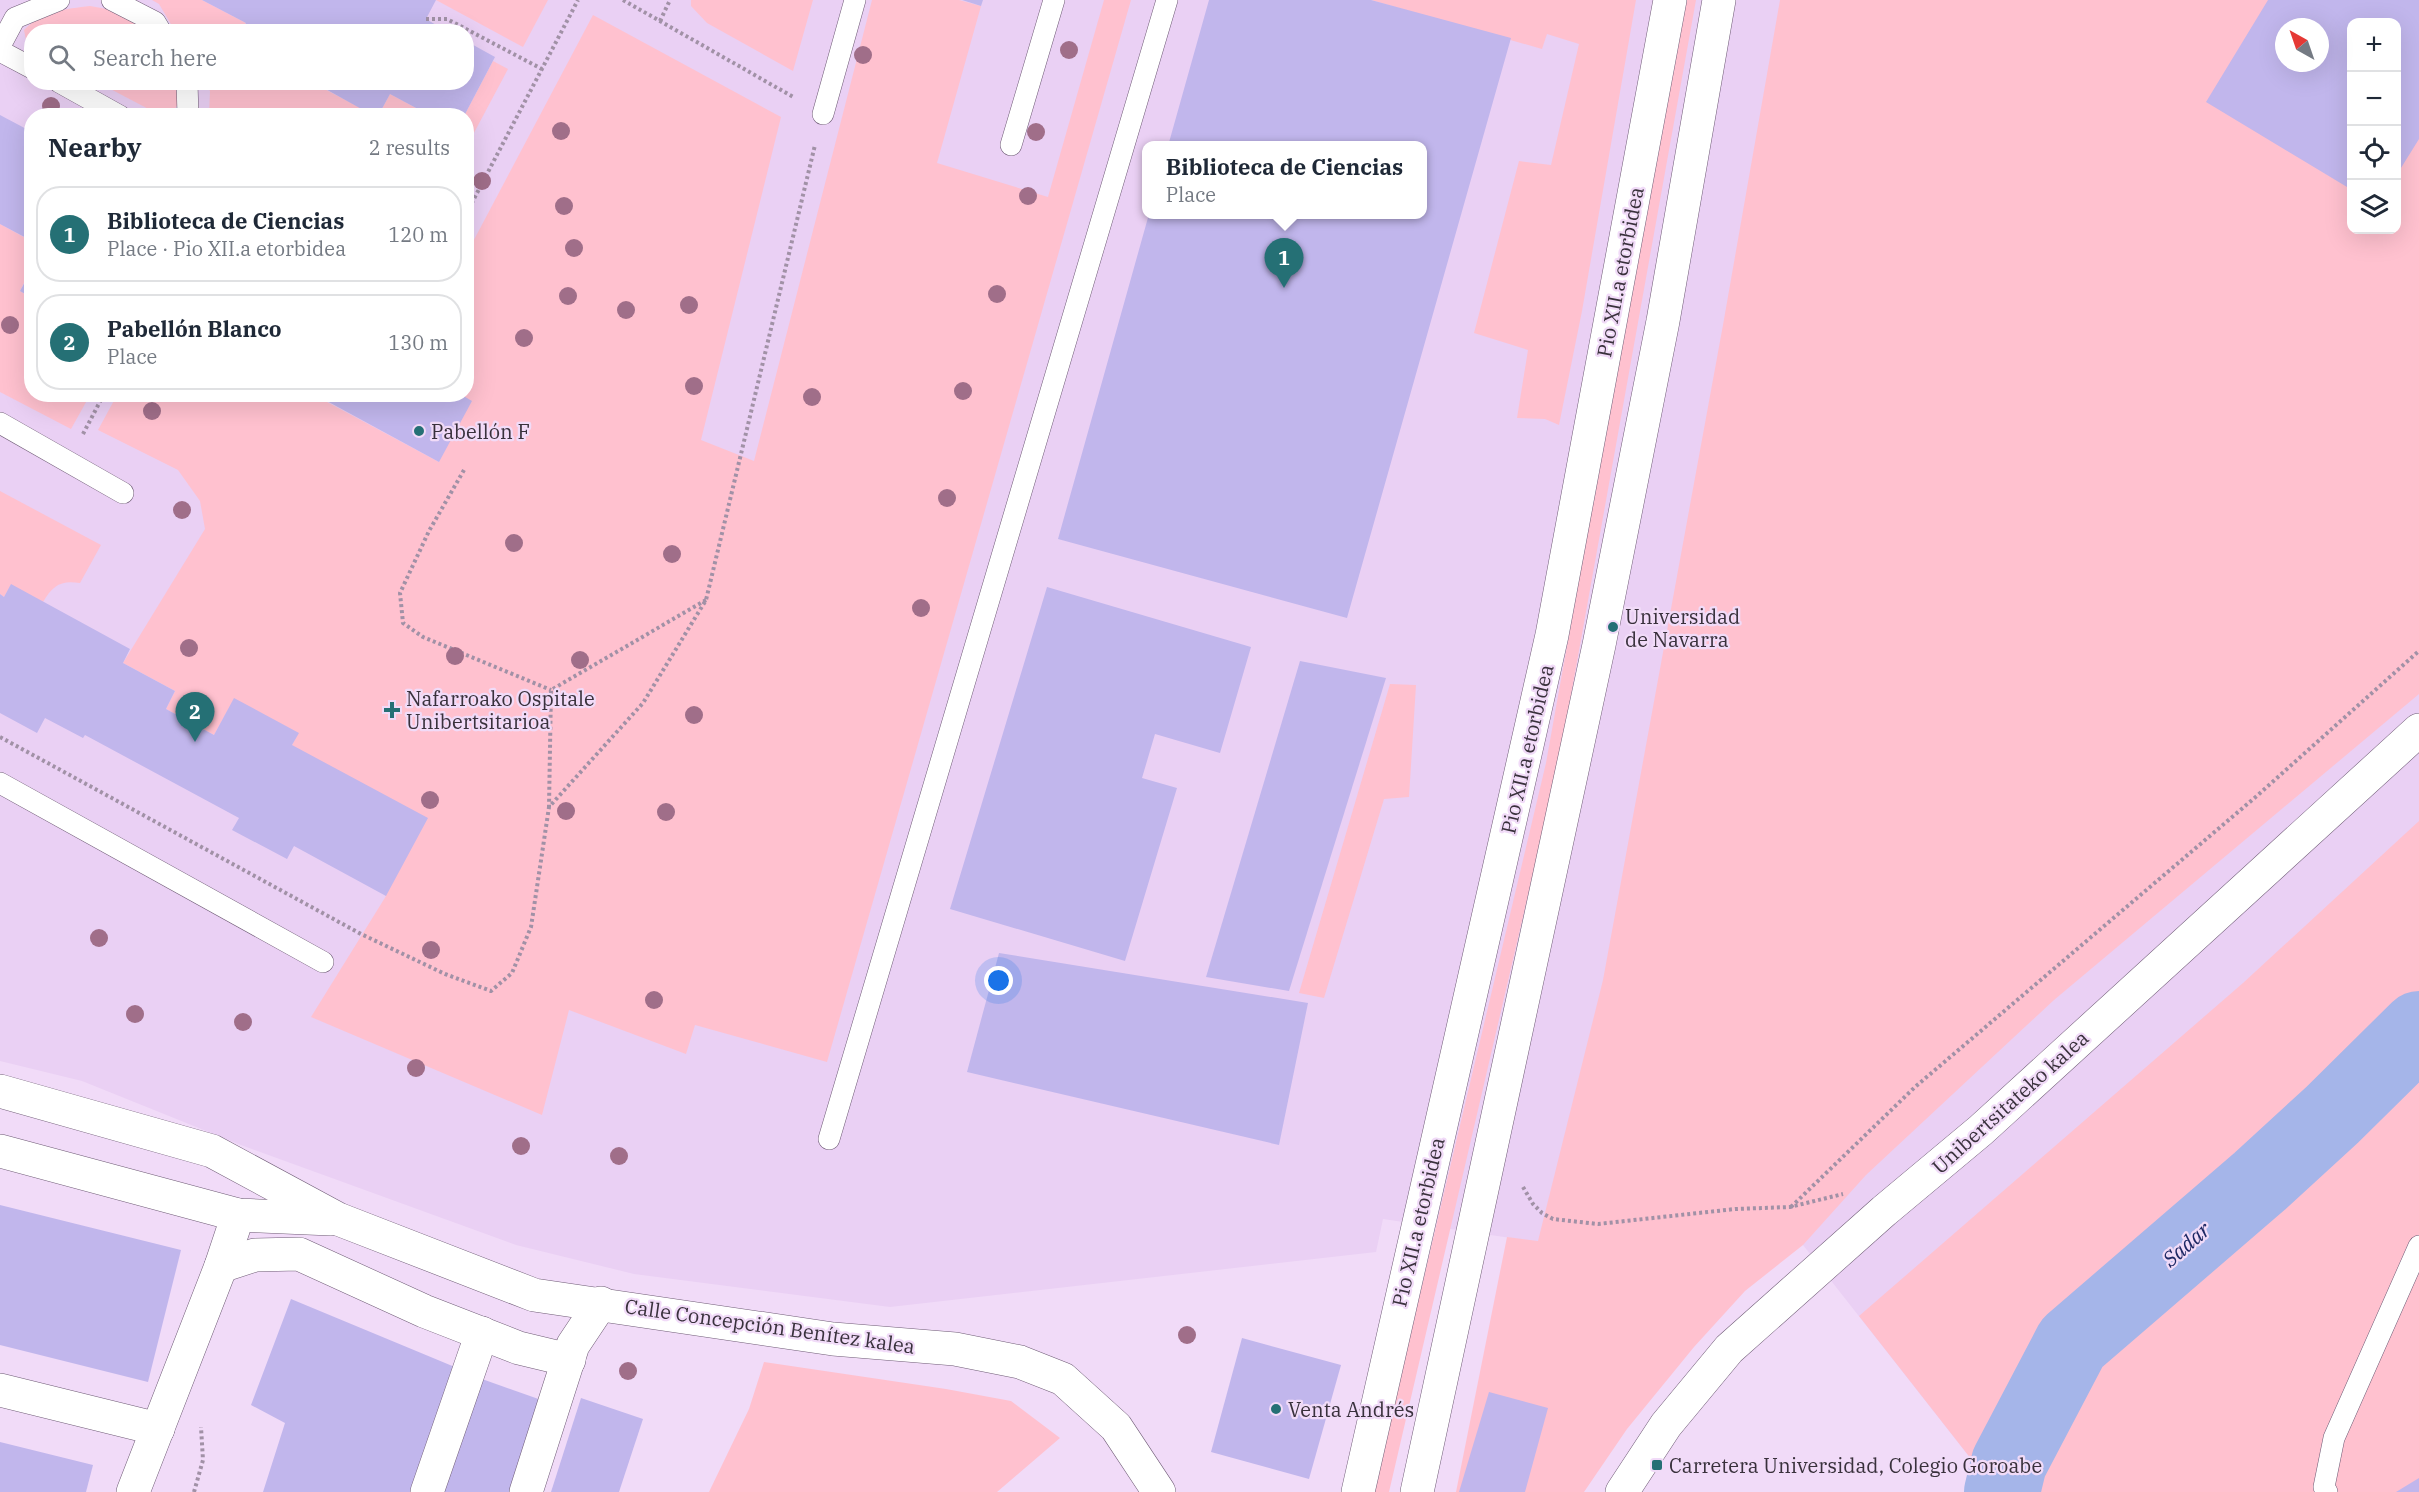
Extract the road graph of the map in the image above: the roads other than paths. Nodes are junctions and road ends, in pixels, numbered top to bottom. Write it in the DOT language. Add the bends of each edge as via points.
graph roads {
  1 [pos="59,0"];
  2 [pos="112,0"];
  3 [pos="855,0"];
  4 [pos="1054,0"];
  5 [pos="1167,0"];
  6 [pos="1670,0"];
  7 [pos="1719,0"];
  8 [pos="156,24"];
  9 [pos="0,46"];
  10 [pos="0,51"];
  11 [pos="24,64"];
  12 [pos="73,90"];
  13 [pos="187,90"];
  14 [pos="106,108"];
  15 [pos="188,108"];
  16 [pos="823,114"];
  17 [pos="1011,144"];
  18 [pos="0,423"];
  19 [pos="123,493"];
  20 [pos="2419,730"];
  21 [pos="0,783"];
  22 [pos="323,962"];
  23 [pos="0,1091"];
  24 [pos="829,1139"];
  25 [pos="0,1151"];
  26 [pos="238,1215"];
  27 [pos="338,1219"];
  28 [pos="2419,1246"];
  29 [pos="221,1266"];
  30 [pos="601,1303"];
  31 [pos="482,1333"];
  32 [pos="569,1360"];
  33 [pos="0,1390"];
  34 [pos="159,1429"];
  35 [pos="134,1492"];
  36 [pos="427,1492"];
  37 [pos="526,1492"];
  38 [pos="1159,1492"];
  39 [pos="1358,1492"];
  40 [pos="1417,1492"];
  41 [pos="1623,1492"];
  42 [pos="2327,1492"];
  1 -- 9 [label="lane" via="15,18"];
  2 -- 8 [label="lane"];
  3 -- 16 [label="lane"];
  4 -- 17 [label="lane"];
  5 -- 24 [label="lane"];
  6 -- 39 [label="main road, Pio XII.a etorbidea" via="1552,635"];
  7 -- 40 [label="main road" via="1663,321 1599,645"];
  10 -- 11 [label="lane"];
  12 -- 14 [label="lane"];
  13 -- 15 [label="lane"];
  18 -- 19 [label="lane"];
  20 -- 41 [label="main road, Unibertsitateko kalea" via="1981,1130 1729,1349 1666,1425"];
  21 -- 22 [label="lane"];
  23 -- 27 [label="main road, Calle Concepción Benítez kalea" via="212,1151"];
  25 -- 26 [label="main road, Calle Concepción Benítez kalea"];
  26 -- 27 [label="main road, Calle Concepción Benítez kalea"];
  26 -- 29 [label="main road"];
  27 -- 30 [label="main road, Calle Concepción Benítez kalea" via="534,1295"];
  28 -- 42 [label="lane" via="2334,1438 2324,1487"];
  29 -- 31 [label="main road" via="255,1255 299,1254"];
  29 -- 34 [label="main road"];
  30 -- 32 [label="main road" via="573,1345"];
  30 -- 38 [label="main road, Calle Concepción Benítez kalea" via="833,1339 955,1349 1020,1362 1063,1378 1116,1426"];
  31 -- 32 [label="main road" via="519,1348"];
  31 -- 36 [label="main road"];
  32 -- 37 [label="main road"];
  33 -- 34 [label="main road"];
  34 -- 35 [label="main road"];
}
